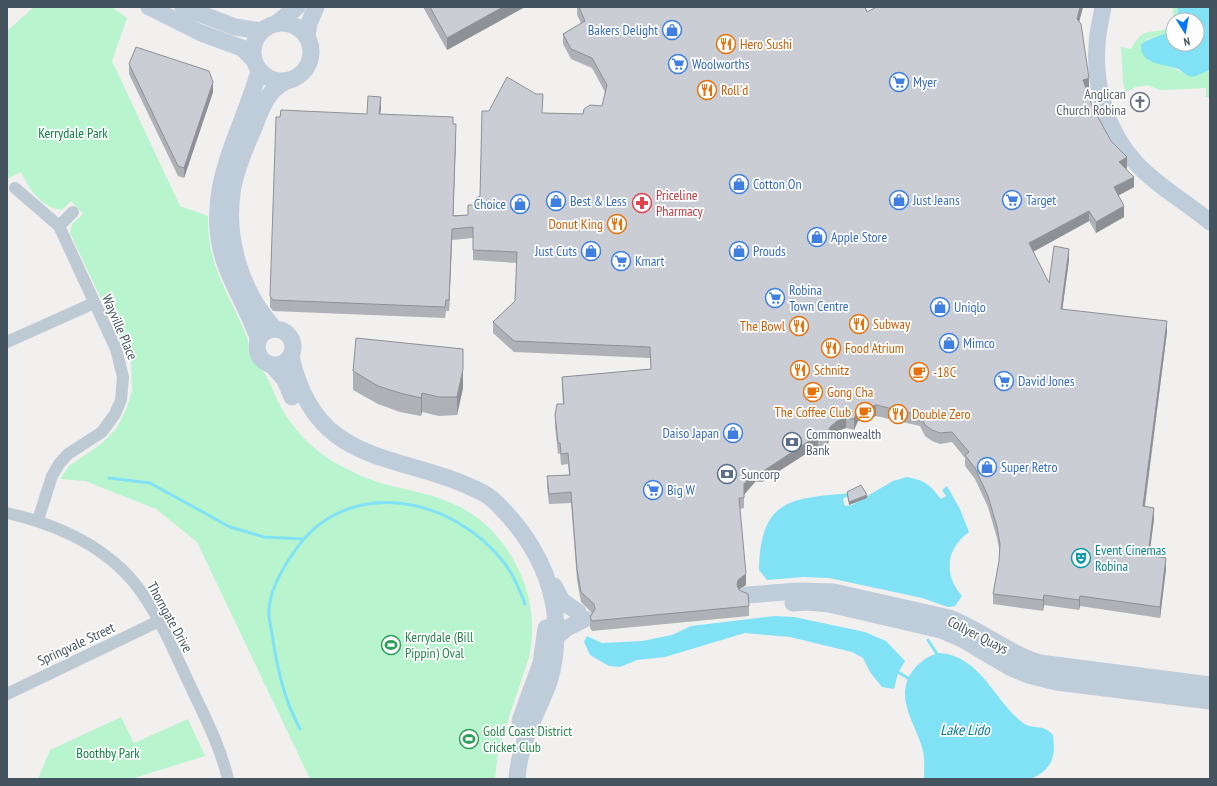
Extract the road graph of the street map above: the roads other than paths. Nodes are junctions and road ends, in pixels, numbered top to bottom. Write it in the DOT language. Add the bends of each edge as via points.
graph roads {
  1 [pos="149,7"];
  2 [pos="183,7"];
  3 [pos="297,7"];
  4 [pos="316,7"];
  5 [pos="1103,7"];
  6 [pos="1114,7"];
  7 [pos="278,23"];
  8 [pos="261,30"];
  9 [pos="307,37"];
  10 [pos="256,65"];
  11 [pos="289,80"];
  12 [pos="15,188"];
  13 [pos="1210,207"];
  14 [pos="73,212"];
  15 [pos="1210,222"];
  16 [pos="59,226"];
  17 [pos="94,304"];
  18 [pos="275,329"];
  19 [pos="258,338"];
  20 [pos="7,342"];
  21 [pos="290,356"];
  22 [pos="272,365"];
  23 [pos="7,513"];
  24 [pos="38,520"];
  25 [pos="546,573"];
  26 [pos="582,614"];
  27 [pos="552,617"];
  28 [pos="159,621"];
  29 [pos="556,637"];
  30 [pos="1210,685"];
  31 [pos="7,694"];
  32 [pos="1210,701"];
  33 [pos="228,779"];
  34 [pos="507,779"];
  35 [pos="517,779"];
  1 -- 10 [label="street" via="201,33 242,48"];
  2 -- 8 [label="street" via="235,27"];
  3 -- 7 [label="street"];
  4 -- 9 [label="street" via="309,23"];
  5 -- 15 [label="street" via="1097,44 1097,76 1105,110 1116,135 1135,162"];
  6 -- 13 [label="street" via="1107,65 1109,86 1119,117 1135,146 1146,159 1178,186"];
  7 -- 8 [label="street"];
  7 -- 9 [label="street" via="294,25"];
  8 -- 10 [label="street" via="253,44"];
  9 -- 11 [label="street" via="311,49 308,64 297,77"];
  10 -- 11 [label="street" via="273,80"];
  10 -- 19 [label="street" via="223,171 217,210 218,232 224,258"];
  11 -- 18 [label="street" via="276,87 262,106 243,155 232,198 232,232 242,273 258,306"];
  12 -- 16 [label="street, Wayville Place"];
  14 -- 16 [label="street"];
  16 -- 17 [label="street, Wayville Place"];
  17 -- 20 [label="street"];
  17 -- 24 [label="street, Wayville Place" via="121,362 121,400 102,432 68,454 55,469"];
  18 -- 19 [label="street" via="265,331"];
  18 -- 21 [label="street" via="283,331 290,338 293,347"];
  19 -- 22 [label="street" via="258,355"];
  21 -- 22 [label="street" via="283,364"];
  21 -- 25 [label="street" via="297,383 305,400 310,409 329,428 348,443 370,454 448,478 486,495 498,504 530,542"];
  22 -- 27 [label="street" via="285,380 292,398 303,415 340,449 374,466 446,487 488,510 504,526 527,557"];
  23 -- 24 [label="street, Thorngate Drive"];
  24 -- 28 [label="street, Thorngate Drive" via="77,537 104,554 141,592"];
  25 -- 26 [label="street" via="552,578 562,602"];
  25 -- 27 [label="street"];
  26 -- 27 [label="street"];
  26 -- 29 [label="street"];
  27 -- 29 [label="street"];
  27 -- 34 [label="street" via="546,632 541,663 514,739"];
  28 -- 31 [label="street, Springvale Street"];
  28 -- 33 [label="street, Thorngate Drive" via="217,743"];
  29 -- 35 [label="street" via="552,670 524,740"];
  30 -- 32 [label="street, Collyer Quays" via="1040,663 1022,657 964,624 948,618 845,594 820,590 747,601 829,604 951,634 1028,675 1077,685"];
}
